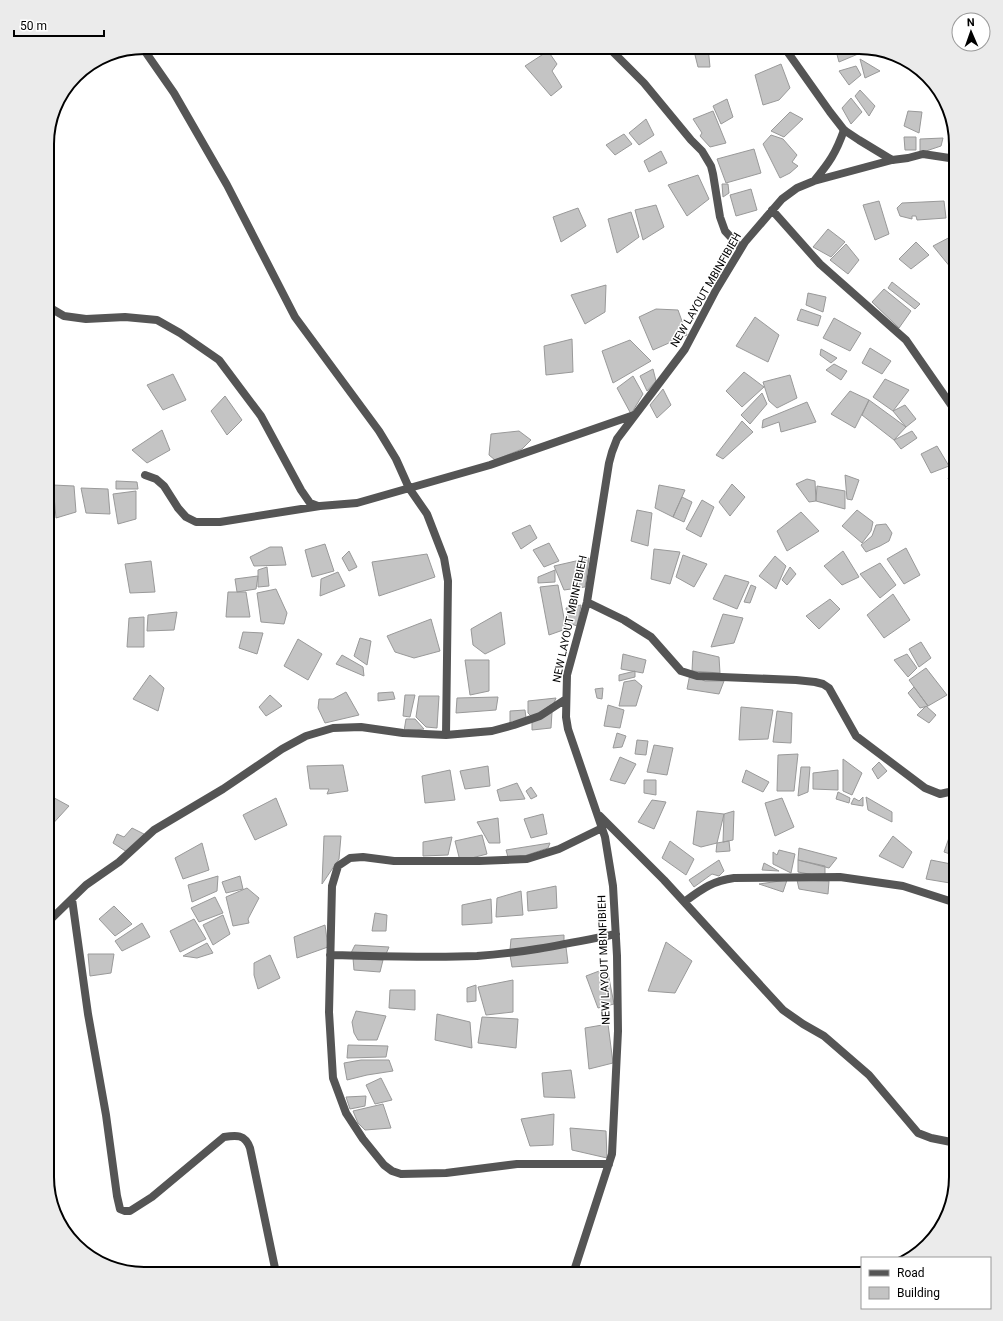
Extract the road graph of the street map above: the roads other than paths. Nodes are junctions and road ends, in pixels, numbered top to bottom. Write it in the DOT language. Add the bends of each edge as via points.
graph roads {
  1 [pos="147,54"];
  2 [pos="615,54"];
  3 [pos="789,54"];
  4 [pos="844,130"];
  5 [pos="949,158"];
  6 [pos="892,160"];
  7 [pos="814,181"];
  8 [pos="772,210"];
  9 [pos="741,248"];
  10 [pos="54,310"];
  11 [pos="949,402"];
  12 [pos="635,415"];
  13 [pos="145,475"];
  14 [pos="409,488"];
  15 [pos="320,506"];
  16 [pos="587,602"];
  17 [pos="566,699"];
  18 [pos="446,735"];
  19 [pos="949,792"];
  20 [pos="598,814"];
  21 [pos="602,828"];
  22 [pos="72,899"];
  23 [pos="949,900"];
  24 [pos="684,902"];
  25 [pos="54,917"];
  26 [pos="616,934"];
  27 [pos="330,955"];
  28 [pos="949,1142"];
  29 [pos="609,1164"];
  30 [pos="275,1267"];
  31 [pos="575,1267"];
  1 -- 14 [label="street" via="174,92 227,185 294,317 379,431 396,459"];
  2 -- 9 [label="street" via="644,83 702,150 714,174 720,217 725,231"];
  3 -- 4 [label="street"];
  4 -- 6 [label="street"];
  4 -- 7 [label="street" via="830,162"];
  5 -- 6 [label="street, NEW LAYOUT MBINFIBIEH" via="923,154"];
  6 -- 7 [label="street, NEW LAYOUT MBINFIBIEH"];
  7 -- 8 [label="street, NEW LAYOUT MBINFIBIEH" via="797,188"];
  8 -- 9 [label="street, NEW LAYOUT MBINFIBIEH"];
  8 -- 11 [label="street" via="820,264 906,340"];
  9 -- 12 [label="street, NEW LAYOUT MBINFIBIEH" via="685,349"];
  10 -- 15 [label="street" via="64,316 86,319 125,317 157,320 219,360 261,416 301,490 310,503"];
  12 -- 14 [label="street" via="490,465"];
  12 -- 16 [label="street, NEW LAYOUT MBINFIBIEH" via="617,439 609,463"];
  13 -- 15 [label="street" via="156,479 164,486 178,508 186,517 196,522 220,522"];
  14 -- 15 [label="street" via="357,503"];
  14 -- 18 [label="street" via="427,514 444,558 447,576"];
  16 -- 17 [label="street, NEW LAYOUT MBINFIBIEH" via="567,675"];
  16 -- 19 [label="street" via="651,637 681,671 697,676 796,680 823,684 829,688 856,736 925,788 940,794"];
  17 -- 18 [label="street" via="540,716 514,725 492,731"];
  17 -- 20 [label="street, NEW LAYOUT MBINFIBIEH" via="568,729"];
  18 -- 22 [label="street" via="403,733 361,727 333,728 306,736 282,748 154,830"];
  20 -- 21 [label="street, NEW LAYOUT MBINFIBIEH"];
  20 -- 24 [label="street"];
  21 -- 26 [label="street, NEW LAYOUT MBINFIBIEH" via="613,886"];
  21 -- 27 [label="street" via="559,849 527,859 394,861 363,856 350,858 338,866 332,886"];
  22 -- 25 [label="street"];
  22 -- 30 [label="street" via="120,1209 130,1211 152,1197 224,1138 242,1137 250,1148"];
  23 -- 24 [label="street" via="903,886 825,877 722,880 707,885"];
  24 -- 28 [label="street" via="783,1010 824,1036 869,1075 918,1134"];
  26 -- 27 [label="street" via="542,949 478,956"];
  26 -- 29 [label="street, NEW LAYOUT MBINFIBIEH" via="618,1031 612,1154"];
  27 -- 29 [label="street" via="329,1012 333,1078 346,1112 363,1139 392,1171 401,1174 446,1173 517,1164"];
  29 -- 31 [label="street, NEW LAYOUT MBINFIBIEH"];
}
